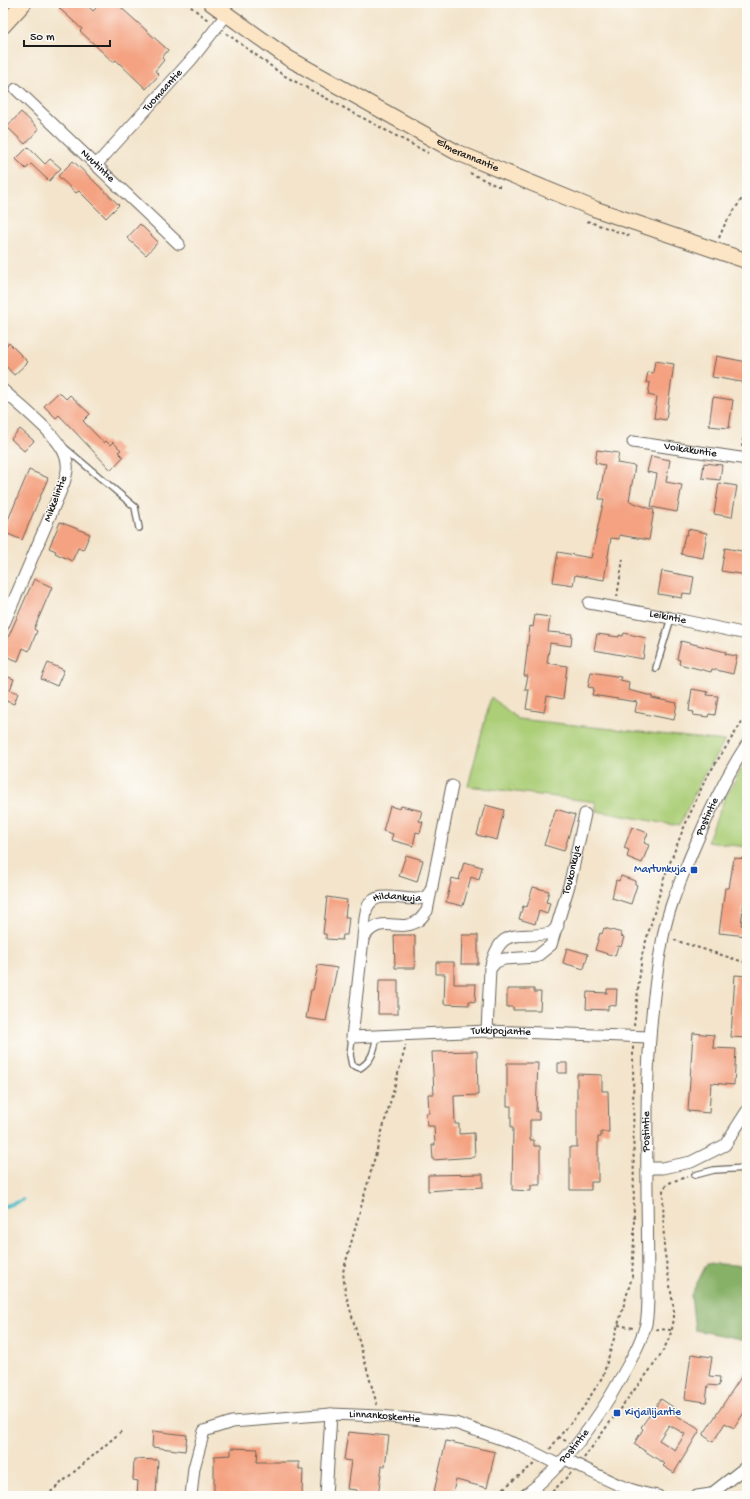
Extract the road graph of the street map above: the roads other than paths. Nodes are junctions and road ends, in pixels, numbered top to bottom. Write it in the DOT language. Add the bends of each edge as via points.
graph roads {
  1 [pos="24,3"];
  2 [pos="211,3"];
  3 [pos="227,14"];
  4 [pos="3,26"];
  5 [pos="16,89"];
  6 [pos="96,165"];
  7 [pos="179,244"];
  8 [pos="747,261"];
  9 [pos="3,390"];
  10 [pos="59,442"];
  11 [pos="633,442"];
  12 [pos="744,458"];
  13 [pos="139,528"];
  14 [pos="589,603"];
  15 [pos="671,618"];
  16 [pos="3,626"];
  17 [pos="747,634"];
  18 [pos="656,668"];
  19 [pos="747,744"];
  20 [pos="452,786"];
  21 [pos="585,814"];
  22 [pos="433,887"];
  23 [pos="558,926"];
  24 [pos="363,939"];
  25 [pos="490,969"];
  26 [pos="487,1031"];
  27 [pos="377,1036"];
  28 [pos="352,1037"];
  29 [pos="649,1037"];
  30 [pos="747,1111"];
  31 [pos="648,1168"];
  32 [pos="747,1168"];
  33 [pos="695,1175"];
  34 [pos="331,1414"];
  35 [pos="562,1462"];
  36 [pos="747,1466"];
  37 [pos="628,1492"];
  38 [pos="712,1495"];
  39 [pos="191,1496"];
  40 [pos="326,1496"];
  41 [pos="524,1496"];
  42 [pos="658,1496"];
  43 [pos="697,1496"];
  1 -- 4 [label="street"];
  2 -- 3 [label="street, Elmerannantie"];
  3 -- 6 [label="street, Tuomaantie" via="191,60"];
  3 -- 8 [label="street, Elmerannantie" via="288,58 456,152 595,209"];
  5 -- 6 [label="street, Nuutintie"];
  6 -- 7 [label="street, Nuutintie"];
  9 -- 10 [label="street, Mikkelintie"];
  10 -- 13 [label="lane" via="136,507"];
  10 -- 16 [label="street, Mikkelintie" via="66,455 68,467 64,482"];
  11 -- 12 [label="street, Voikakuntie"];
  14 -- 15 [label="street, Leikintie"];
  15 -- 17 [label="street, Leikintie"];
  15 -- 18 [label="lane"];
  19 -- 29 [label="street, Postintie" via="735,762 704,824 675,893 663,937"];
  20 -- 22 [label="street, Hildankuja"];
  21 -- 23 [label="street, Toukonkuja"];
  22 -- 24 [label="street, Hildankuja" via="427,911 418,921 408,925 378,925 369,929"];
  22 -- 24 [label="street, Hildankuja" via="428,895 421,899 399,897 374,900 368,908"];
  23 -- 25 [label="street, Toukonkuja" via="551,945 545,952 536,957 504,958"];
  23 -- 25 [label="street" via="552,933 521,934 505,939 498,944"];
  24 -- 28 [label="street, Hildankuja"];
  25 -- 26 [label="street"];
  26 -- 27 [label="street, Tukkipojantie"];
  26 -- 29 [label="street, Tukkipojantie"];
  27 -- 28 [label="street, Tukkipojantie"];
  27 -- 28 [label="lane" via="368,1063 360,1068 352,1065"];
  29 -- 31 [label="street, Postintie"];
  30 -- 31 [label="street" via="725,1144 691,1162"];
  31 -- 35 [label="street, Postintie" via="646,1322 638,1347 604,1409"];
  32 -- 33 [label="lane" via="714,1170"];
  34 -- 35 [label="street, Linnankoskentie" via="455,1423"];
  34 -- 39 [label="street, Linnankoskentie" via="232,1422 204,1431 194,1468"];
  34 -- 40 [label="street"];
  35 -- 37 [label="street" via="607,1480"];
  35 -- 41 [label="street, Postintie"];
  36 -- 38 [label="street"];
  37 -- 42 [label="street"];
  38 -- 43 [label="street"];
}
